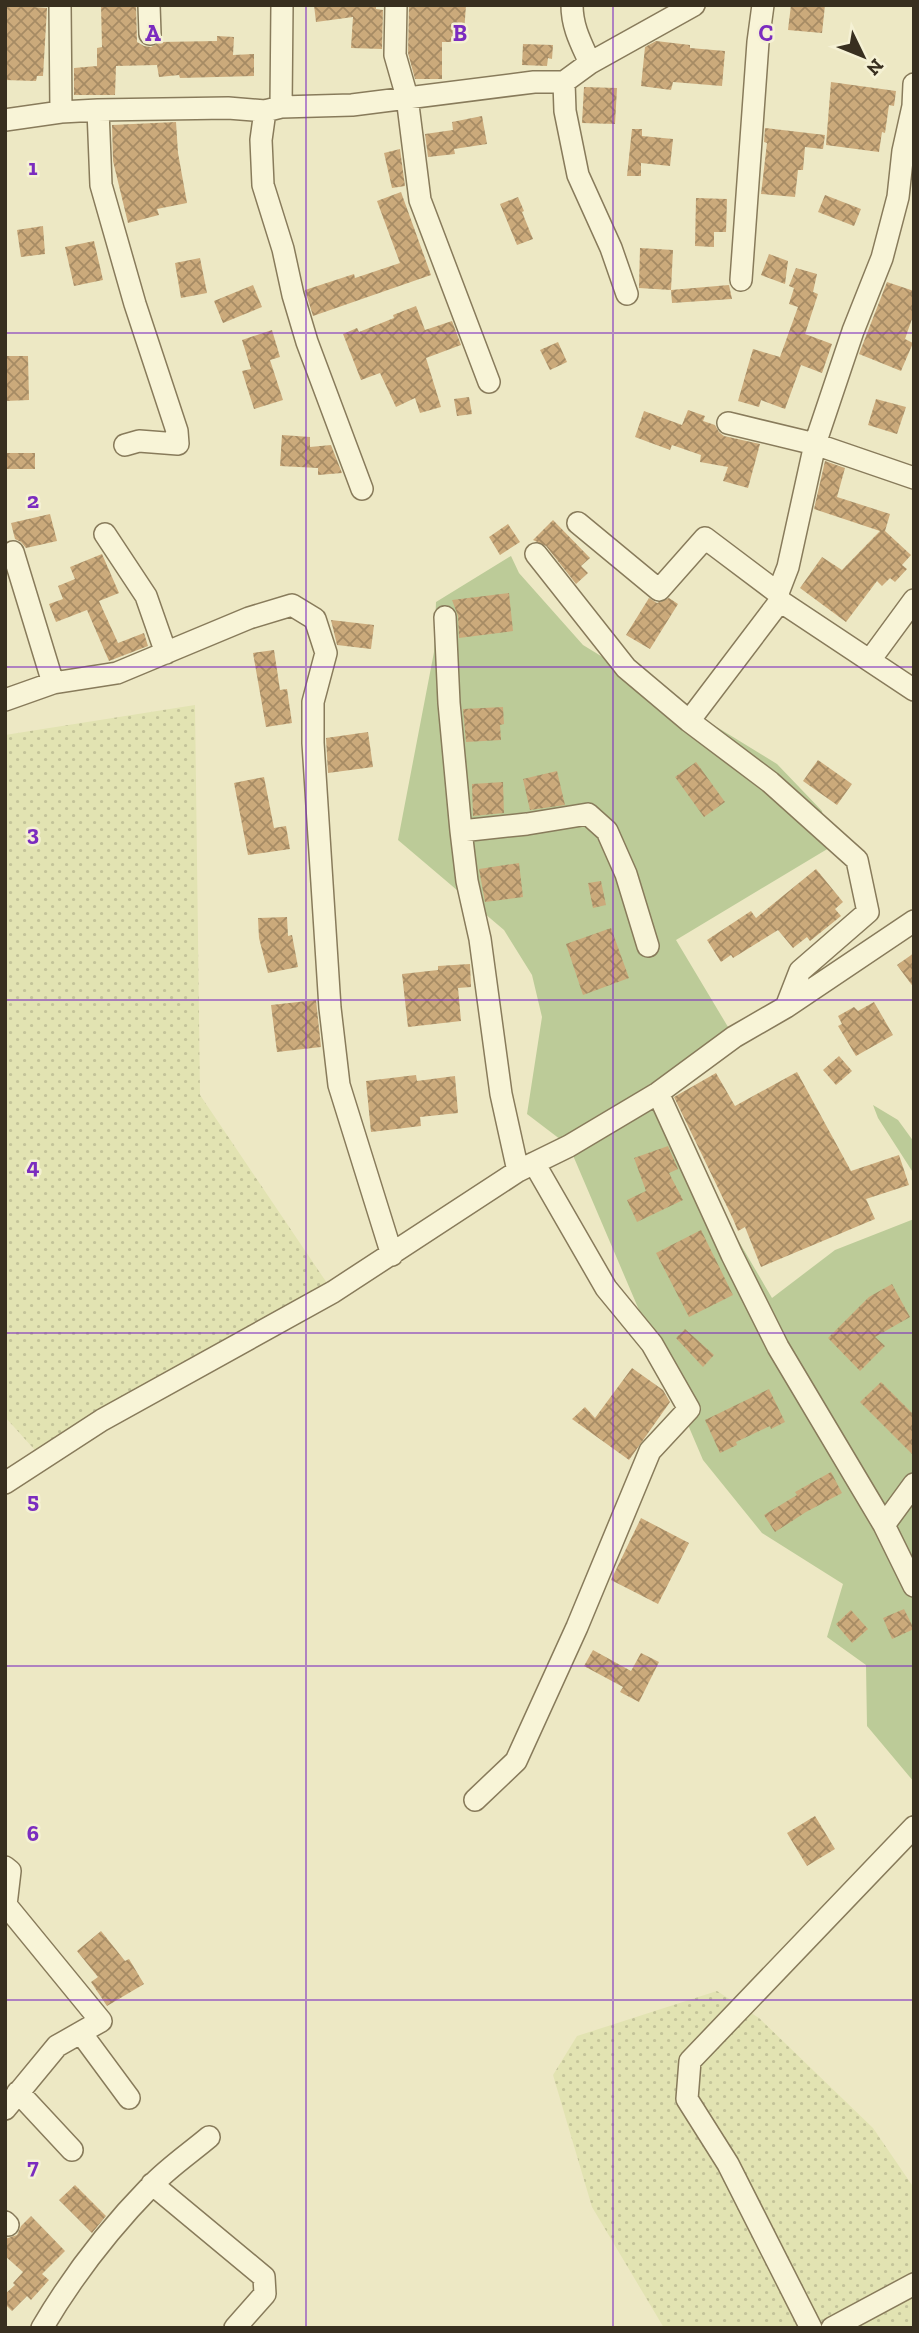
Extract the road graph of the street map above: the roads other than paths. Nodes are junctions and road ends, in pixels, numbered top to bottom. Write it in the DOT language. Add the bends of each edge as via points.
graph roads {
  1 [pos="60,5"];
  2 [pos="149,5"];
  3 [pos="282,5"];
  4 [pos="396,5"];
  5 [pos="572,5"];
  6 [pos="694,5"];
  7 [pos="763,5"];
  8 [pos="150,34"];
  9 [pos="590,63"];
  10 [pos="564,82"];
  11 [pos="914,84"];
  12 [pos="407,97"];
  13 [pos="273,109"];
  14 [pos="98,110"];
  15 [pos="61,112"];
  16 [pos="5,120"];
  17 [pos="741,280"];
  18 [pos="627,293"];
  19 [pos="489,382"];
  20 [pos="728,423"];
  21 [pos="815,444"];
  22 [pos="125,445"];
  23 [pos="914,478"];
  24 [pos="362,489"];
  25 [pos="578,523"];
  26 [pos="105,534"];
  27 [pos="13,552"];
  28 [pos="536,554"];
  29 [pos="779,597"];
  30 [pos="914,600"];
  31 [pos="445,617"];
  32 [pos="166,653"];
  33 [pos="870,660"];
  34 [pos="53,683"];
  35 [pos="914,690"];
  36 [pos="5,699"];
  37 [pos="689,721"];
  38 [pos="461,831"];
  39 [pos="914,921"];
  40 [pos="648,946"];
  41 [pos="786,1007"];
  42 [pos="658,1093"];
  43 [pos="526,1167"];
  44 [pos="392,1255"];
  45 [pos="5,1483"];
  46 [pos="914,1484"];
  47 [pos="884,1525"];
  48 [pos="914,1586"];
  49 [pos="475,1800"];
  50 [pos="914,1828"];
  51 [pos="5,1867"];
  52 [pos="80,2033"];
  53 [pos="129,2098"];
  54 [pos="12,2101"];
  55 [pos="209,2137"];
  56 [pos="72,2150"];
  57 [pos="152,2184"];
  58 [pos="914,2284"];
  59 [pos="42,2328"];
  60 [pos="235,2328"];
  61 [pos="811,2328"];
  62 [pos="832,2328"];
  1 -- 15 [label="street"];
  2 -- 8 [label="street"];
  3 -- 13 [label="street"];
  4 -- 12 [label="street" via="396,55"];
  5 -- 9 [label="street" via="576,33"];
  6 -- 9 [label="street"];
  7 -- 17 [label="street"];
  9 -- 10 [label="street"];
  10 -- 12 [label="street"];
  10 -- 18 [label="street" via="578,175"];
  11 -- 21 [label="street" via="898,197 882,258"];
  12 -- 13 [label="street"];
  12 -- 19 [label="street" via="421,200"];
  13 -- 14 [label="street"];
  13 -- 24 [label="street" via="261,140 263,184 307,342"];
  14 -- 15 [label="street"];
  14 -- 22 [label="street" via="101,185 178,444 139,441"];
  15 -- 16 [label="street"];
  20 -- 21 [label="street"];
  21 -- 23 [label="street"];
  21 -- 29 [label="street"];
  25 -- 29 [label="street" via="659,590 705,538"];
  26 -- 32 [label="street" via="146,596"];
  27 -- 34 [label="street"];
  28 -- 37 [label="street" via="626,668"];
  29 -- 33 [label="street"];
  29 -- 37 [label="street"];
  30 -- 33 [label="street"];
  31 -- 38 [label="street"];
  32 -- 34 [label="street" via="117,673"];
  32 -- 44 [label="street" via="292,605 315,619 326,653 313,702 313,743 339,1085"];
  33 -- 35 [label="street"];
  34 -- 36 [label="street"];
  37 -- 41 [label="street" via="770,782 856,860 868,912 800,971"];
  38 -- 40 [label="street" via="588,814 607,831"];
  38 -- 43 [label="street" via="501,1094"];
  39 -- 41 [label="street"];
  41 -- 42 [label="street" via="734,1037"];
  42 -- 43 [label="street"];
  42 -- 47 [label="street" via="778,1347"];
  43 -- 44 [label="street"];
  43 -- 49 [label="street" via="606,1288 652,1344 689,1409 650,1451 516,1761"];
  44 -- 45 [label="street" via="333,1293 102,1420"];
  46 -- 47 [label="street"];
  47 -- 48 [label="street"];
  50 -- 61 [label="street" via="691,2061 687,2099 728,2164"];
  51 -- 52 [label="street" via="10,1871 6,1905 101,2021"];
  52 -- 53 [label="street"];
  52 -- 54 [label="street" via="57,2046"];
  54 -- 56 [label="street"];
  55 -- 57 [label="street"];
  57 -- 59 [label="street" via="72,2281"];
  57 -- 60 [label="street" via="264,2277 265,2294"];
  58 -- 62 [label="street"];
}
